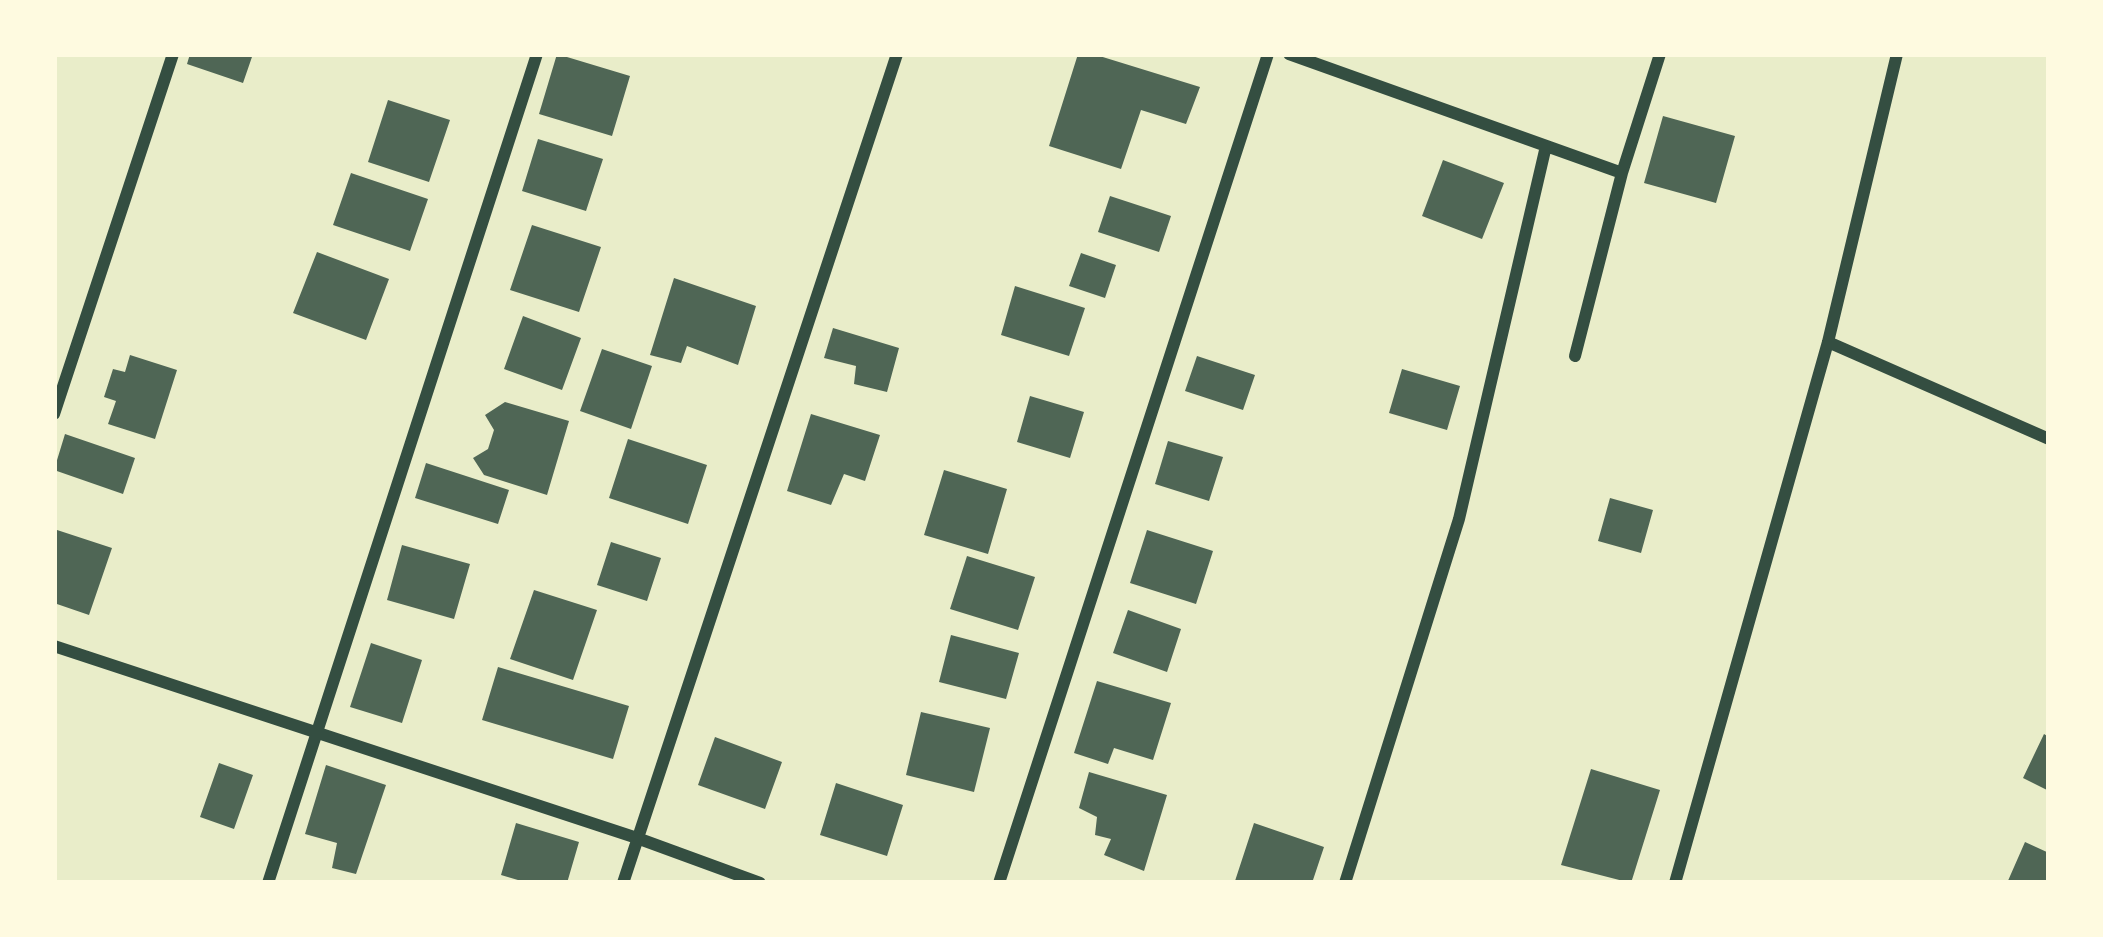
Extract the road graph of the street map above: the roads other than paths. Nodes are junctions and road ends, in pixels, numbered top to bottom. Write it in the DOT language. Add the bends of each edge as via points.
graph roads {
  1 [pos="173,54"];
  2 [pos="537,54"];
  3 [pos="897,54"];
  4 [pos="1268,54"];
  5 [pos="1289,54"];
  6 [pos="1660,54"];
  7 [pos="1897,54"];
  8 [pos="1546,146"];
  9 [pos="1622,173"];
  10 [pos="1828,342"];
  11 [pos="1575,356"];
  12 [pos="54,414"];
  13 [pos="2049,439"];
  14 [pos="54,646"];
  15 [pos="318,736"];
  16 [pos="637,838"];
  17 [pos="268,883"];
  18 [pos="623,883"];
  19 [pos="760,883"];
  20 [pos="999,883"];
  21 [pos="1345,883"];
  22 [pos="1675,883"];
  1 -- 12 [label="street"];
  2 -- 15 [label="street"];
  3 -- 16 [label="street"];
  4 -- 20 [label="street"];
  5 -- 8 [label="street"];
  6 -- 9 [label="street"];
  7 -- 10 [label="street"];
  8 -- 9 [label="street"];
  8 -- 21 [label="street" via="1459,519"];
  9 -- 11 [label="street"];
  10 -- 13 [label="street"];
  10 -- 22 [label="street"];
  14 -- 15 [label="street"];
  15 -- 16 [label="street"];
  15 -- 17 [label="street"];
  16 -- 18 [label="street"];
  16 -- 19 [label="street"];
}
